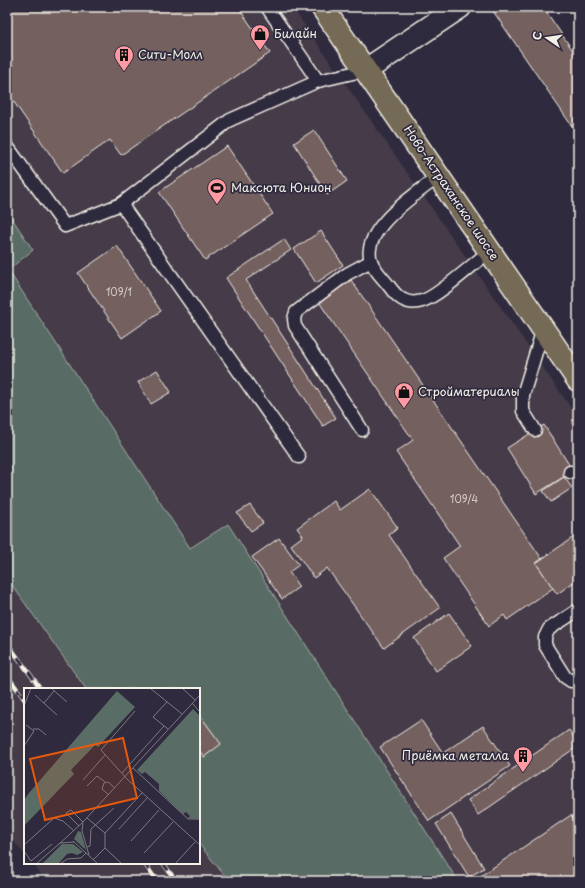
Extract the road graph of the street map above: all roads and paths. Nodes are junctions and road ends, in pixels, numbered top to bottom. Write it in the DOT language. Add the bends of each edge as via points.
graph roads {
  1 [pos="267,7"];
  2 [pos="322,7"];
  3 [pos="460,7"];
  4 [pos="366,70"];
  5 [pos="318,81"];
  6 [pos="7,146"];
  7 [pos="440,176"];
  8 [pos="121,204"];
  9 [pos="490,251"];
  10 [pos="371,261"];
  11 [pos="543,329"];
  12 [pos="578,380"];
  13 [pos="362,430"];
  14 [pos="535,430"];
  15 [pos="299,457"];
  16 [pos="578,610"];
  17 [pos="578,681"];
  1 -- 5 [label="lane"];
  2 -- 4 [label="main road, Ново-Астраханское шоссе"];
  3 -- 4 [label="street"];
  4 -- 5 [label="lane"];
  4 -- 7 [label="main road, Ново-Астраханское шоссе"];
  5 -- 8 [label="lane" via="230,120"];
  6 -- 8 [label="lane" via="64,226"];
  7 -- 9 [label="main road, Ново-Астраханское шоссе"];
  7 -- 10 [label="lane" via="395,211 379,228 371,241"];
  8 -- 15 [label="lane"];
  9 -- 10 [label="lane" via="422,301 409,302 398,298"];
  9 -- 11 [label="main road, Ново-Астраханское шоссе"];
  10 -- 13 [label="lane" via="347,274 301,308 296,312 294,319 295,326"];
  11 -- 12 [label="main road, Ново-Астраханское шоссе"];
  11 -- 14 [label="lane" via="523,395 523,411"];
  16 -- 17 [label="lane" via="549,629 545,636 545,645 564,677 571,682"];
}
